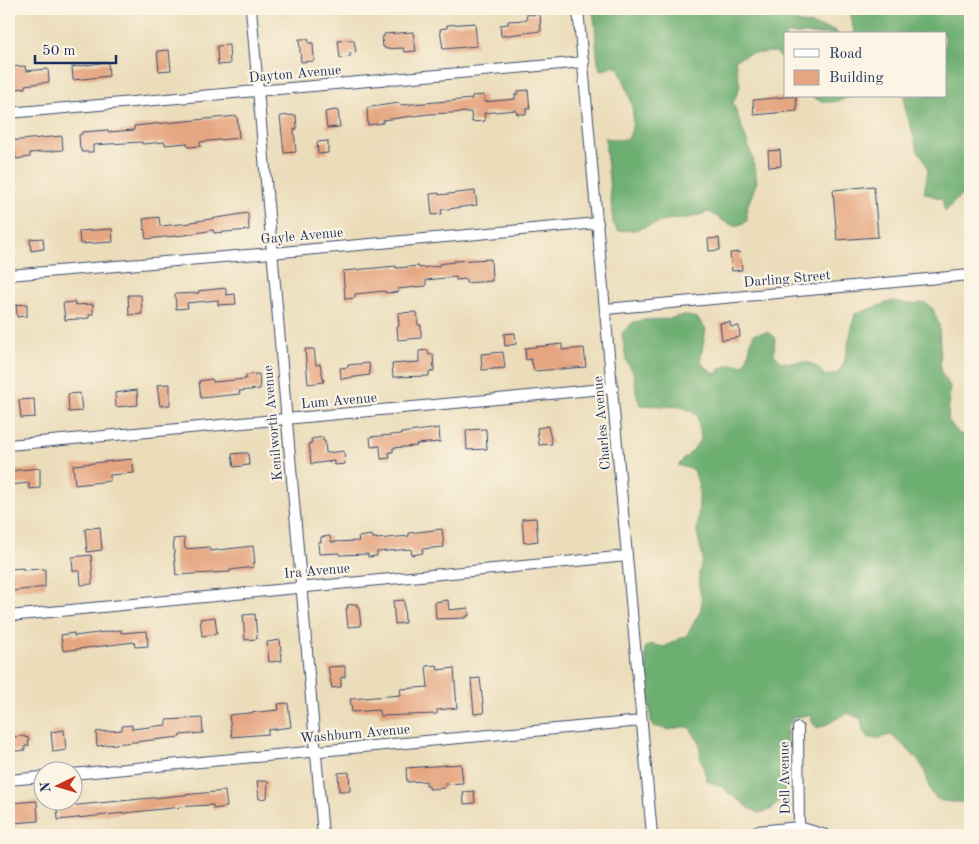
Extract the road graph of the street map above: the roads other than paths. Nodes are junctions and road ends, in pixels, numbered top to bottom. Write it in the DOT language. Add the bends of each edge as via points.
graph roads {
  1 [pos="252,9"];
  2 [pos="578,9"];
  3 [pos="584,62"];
  4 [pos="260,92"];
  5 [pos="9,114"];
  6 [pos="598,223"];
  7 [pos="272,253"];
  8 [pos="9,275"];
  9 [pos="970,275"];
  10 [pos="606,309"];
  11 [pos="613,388"];
  12 [pos="287,420"];
  13 [pos="9,445"];
  14 [pos="627,556"];
  15 [pos="301,587"];
  16 [pos="9,616"];
  17 [pos="641,721"];
  18 [pos="798,728"];
  19 [pos="316,752"];
  20 [pos="82,773"];
  21 [pos="32,778"];
  22 [pos="9,780"];
  23 [pos="800,827"];
  24 [pos="323,835"];
  25 [pos="652,835"];
  26 [pos="745,835"];
  27 [pos="826,835"];
  1 -- 4 [label="street, Kenilworth Avenue"];
  2 -- 3 [label="street, Charles Avenue"];
  3 -- 4 [label="street, Dayton Avenue"];
  3 -- 6 [label="street, Charles Avenue"];
  4 -- 5 [label="street, Dayton Avenue"];
  4 -- 7 [label="street, Kenilworth Avenue"];
  6 -- 7 [label="street, Gayle Avenue"];
  6 -- 10 [label="street, Charles Avenue"];
  7 -- 8 [label="street, Gayle Avenue"];
  7 -- 12 [label="street, Kenilworth Avenue"];
  9 -- 10 [label="street, Darling Street"];
  10 -- 11 [label="street, Charles Avenue"];
  11 -- 12 [label="street, Lum Avenue"];
  11 -- 14 [label="street, Charles Avenue"];
  12 -- 13 [label="street, Lum Avenue"];
  12 -- 15 [label="street, Kenilworth Avenue"];
  14 -- 15 [label="street, Ira Avenue"];
  14 -- 17 [label="street, Charles Avenue"];
  15 -- 16 [label="street, Ira Avenue"];
  15 -- 19 [label="street, Kenilworth Avenue"];
  17 -- 19 [label="street, Washburn Avenue"];
  17 -- 25 [label="street, Charles Avenue"];
  18 -- 23 [label="street, Dell Avenue"];
  19 -- 20 [label="street, Washburn Avenue"];
  19 -- 24 [label="street, Kenilworth Avenue"];
  21 -- 22 [label="street"];
  23 -- 26 [label="street"];
  23 -- 27 [label="street"];
}
